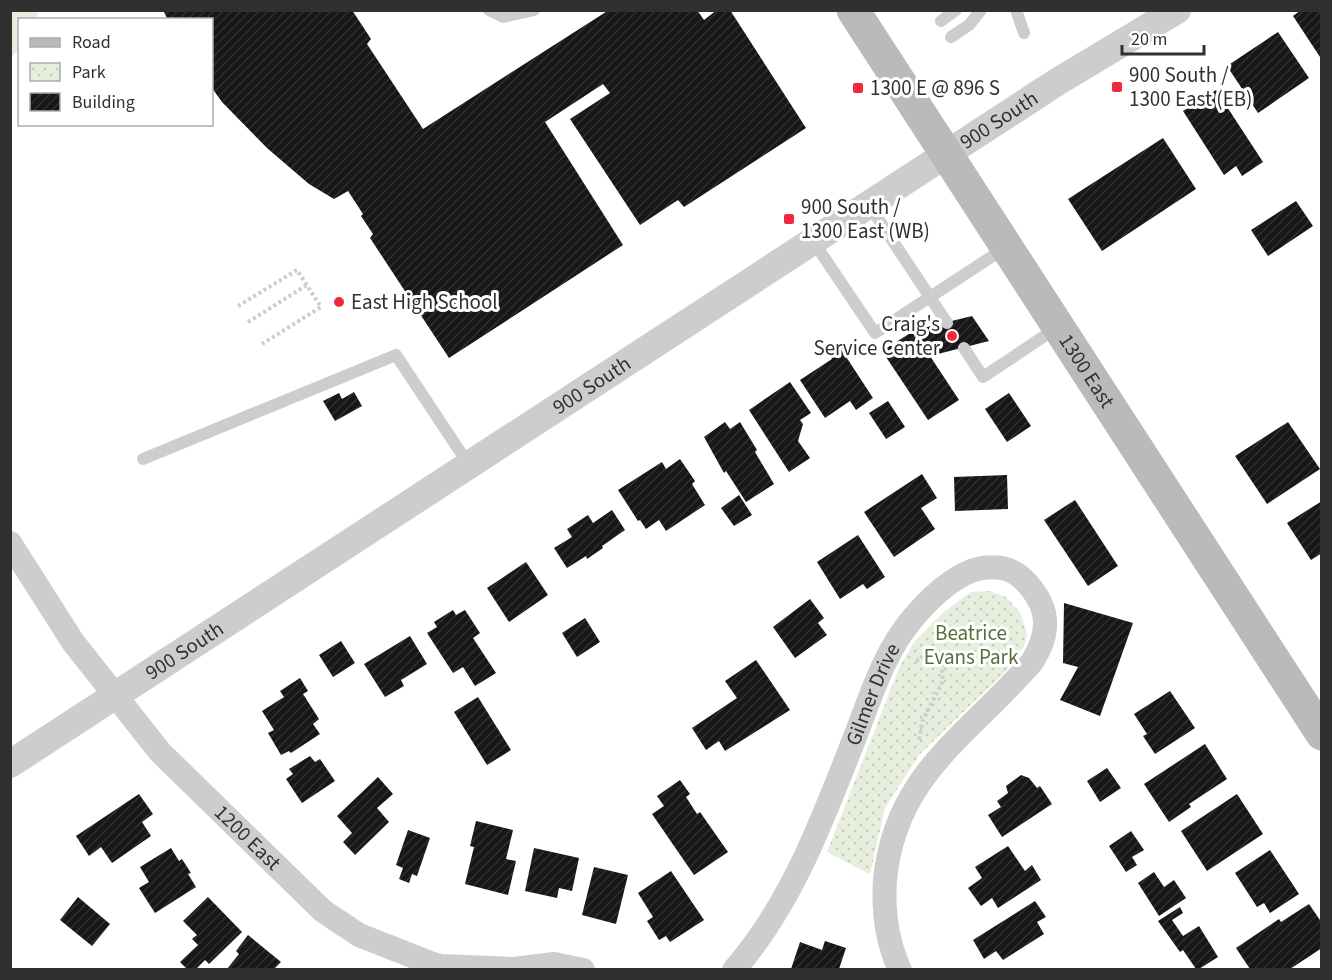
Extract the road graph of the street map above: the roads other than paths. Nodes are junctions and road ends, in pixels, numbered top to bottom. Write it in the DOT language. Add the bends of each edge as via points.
graph roads {
  1 [pos="489,10"];
  2 [pos="534,10"];
  3 [pos="853,10"];
  4 [pos="956,10"];
  5 [pos="981,10"];
  6 [pos="1016,10"];
  7 [pos="1177,10"];
  8 [pos="940,21"];
  9 [pos="1024,33"];
  10 [pos="951,37"];
  11 [pos="946,155"];
  12 [pos="869,205"];
  13 [pos="813,242"];
  14 [pos="1006,247"];
  15 [pos="930,297"];
  16 [pos="947,323"];
  17 [pos="1058,327"];
  18 [pos="964,348"];
  19 [pos="143,459"];
  20 [pos="469,465"];
  21 [pos="10,543"];
  22 [pos="115,696"];
  23 [pos="1322,734"];
  24 [pos="10,764"];
  25 [pos="583,969"];
  26 [pos="734,969"];
  27 [pos="900,969"];
  1 -- 2 [label="lane" via="502,17"];
  3 -- 11 [label="main road, 1300 East"];
  4 -- 8 [label="lane"];
  5 -- 10 [label="lane" via="969,25"];
  6 -- 9 [label="lane"];
  7 -- 11 [label="street, 900 South"];
  11 -- 12 [label="street, 900 South"];
  11 -- 14 [label="main road, 1300 East"];
  12 -- 13 [label="street, 900 South"];
  12 -- 15 [label="lane"];
  13 -- 15 [label="lane" via="875,333"];
  13 -- 20 [label="street, 900 South"];
  14 -- 15 [label="lane"];
  14 -- 17 [label="main road, 1300 East"];
  15 -- 16 [label="lane"];
  17 -- 18 [label="lane" via="983,377"];
  17 -- 23 [label="main road, 1300 East"];
  19 -- 20 [label="lane" via="396,355"];
  20 -- 22 [label="street, 900 South"];
  21 -- 22 [label="street, 1200 East" via="73,642"];
  22 -- 24 [label="street, 900 South"];
  22 -- 25 [label="street, 1200 East" via="160,752 340,924 441,966 514,969 554,964"];
  26 -- 27 [label="street, Gilmer Drive" via="764,930 812,846 897,640 913,618 955,580 981,568 1009,570 1022,578 1040,602 1045,633 1032,662 933,762 904,809 893,836 885,887 889,934"];
}
